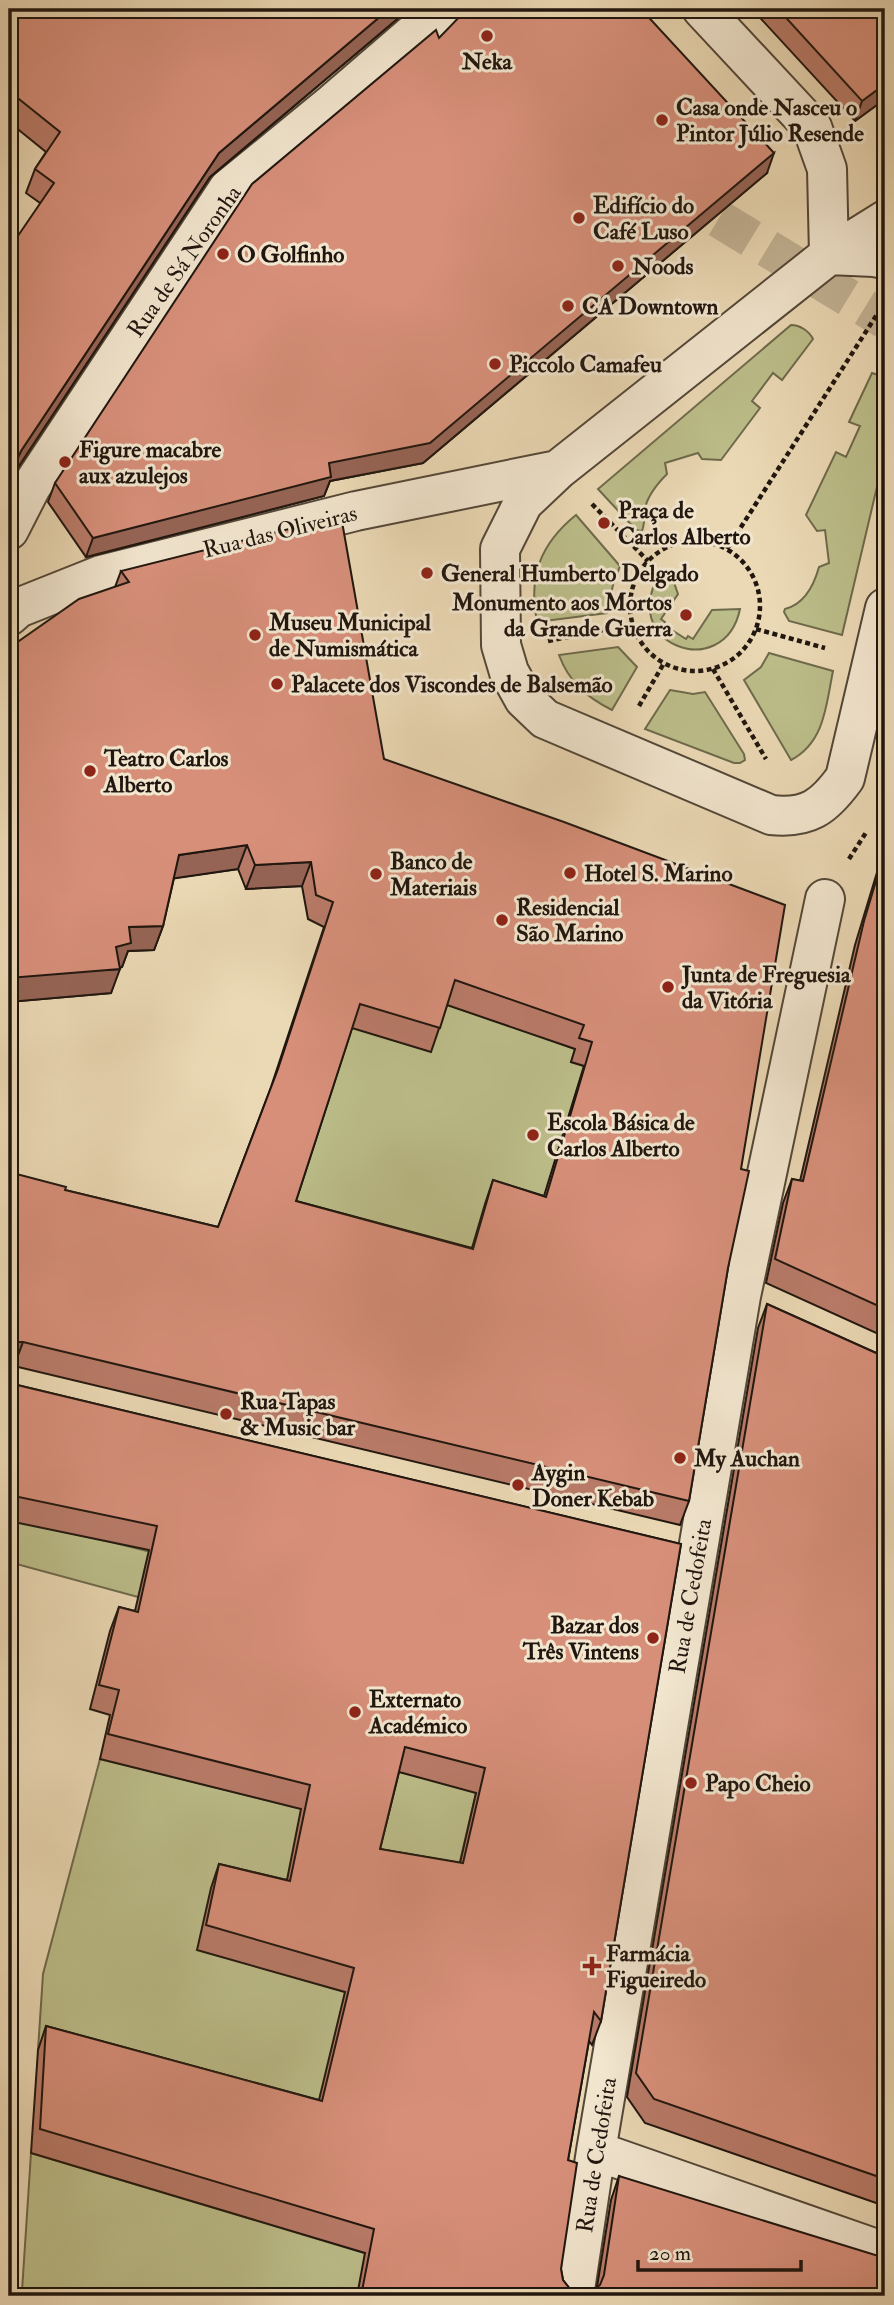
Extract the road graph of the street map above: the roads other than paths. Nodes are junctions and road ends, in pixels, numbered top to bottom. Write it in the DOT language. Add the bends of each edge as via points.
graph roads {
  1 [pos="442,9"];
  2 [pos="702,9"];
  3 [pos="885,220"];
  4 [pos="829,255"];
  5 [pos="885,259"];
  6 [pos="572,483"];
  7 [pos="9,530"];
  8 [pos="885,608"];
  9 [pos="9,616"];
  10 [pos="825,899"];
  11 [pos="741,1296"];
  12 [pos="777,1312"];
  13 [pos="596,2151"];
  14 [pos="885,2252"];
  15 [pos="574,2296"];
  1 -- 7 [label="street, Rua de Sá Noronha" via="228,190 31,488"];
  2 -- 4 [label="street" via="812,127 827,169"];
  3 -- 4 [label="street"];
  4 -- 5 [label="street"];
  4 -- 6 [label="street"];
  6 -- 8 [label="street" via="523,503 500,549 501,645 524,699 545,719 771,815 803,815 831,797 845,778"];
  6 -- 9 [label="street, Rua das Oliveiras" via="356,512 101,575 18,608"];
  10 -- 11 [label="street, Rua de Cedofeita"];
  11 -- 12 [label="street"];
  11 -- 13 [label="street, Rua de Cedofeita" via="684,1549"];
  13 -- 14 [label="street"];
  13 -- 15 [label="street, Rua de Cedofeita"];
}
